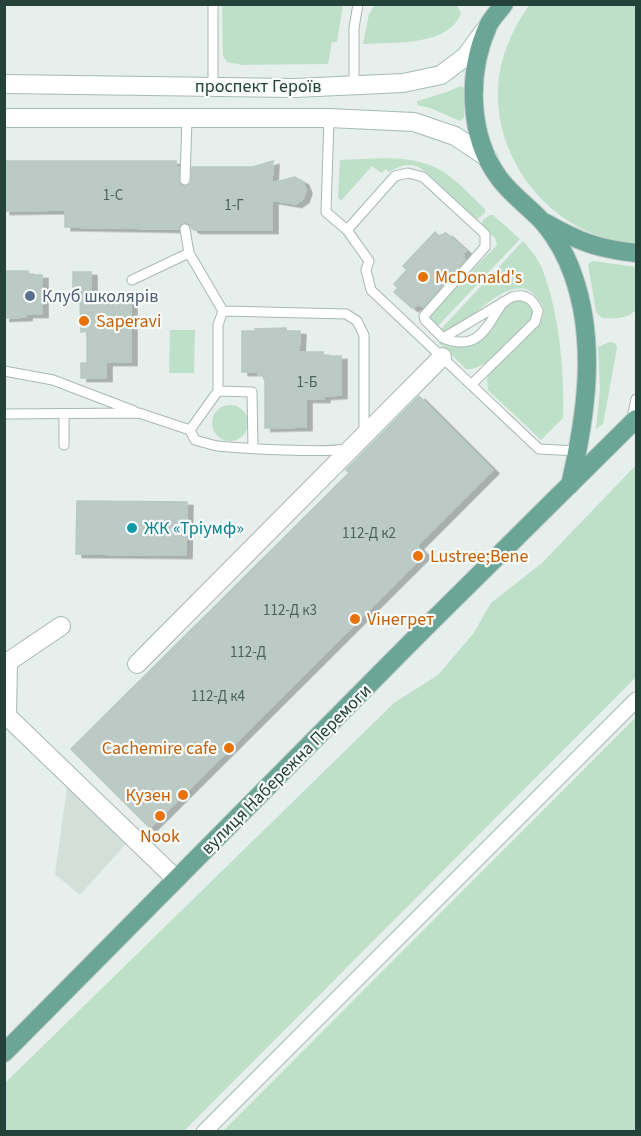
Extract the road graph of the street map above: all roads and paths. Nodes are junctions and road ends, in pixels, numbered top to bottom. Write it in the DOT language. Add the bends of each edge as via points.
graph roads {
  1 [pos="213,4"];
  2 [pos="358,4"];
  3 [pos="504,4"];
  4 [pos="488,25"];
  5 [pos="4,84"];
  6 [pos="354,86"];
  7 [pos="213,87"];
  8 [pos="4,118"];
  9 [pos="329,118"];
  10 [pos="186,119"];
  11 [pos="488,158"];
  12 [pos="185,180"];
  13 [pos="540,219"];
  14 [pos="184,229"];
  15 [pos="347,230"];
  16 [pos="189,253"];
  17 [pos="636,253"];
  18 [pos="132,280"];
  19 [pos="504,300"];
  20 [pos="223,311"];
  21 [pos="442,338"];
  22 [pos="442,357"];
  23 [pos="4,371"];
  24 [pos="471,385"];
  25 [pos="218,391"];
  26 [pos="636,399"];
  27 [pos="139,413"];
  28 [pos="4,414"];
  29 [pos="64,414"];
  30 [pos="633,422"];
  31 [pos="190,430"];
  32 [pos="64,445"];
  33 [pos="254,448"];
  34 [pos="578,451"];
  35 [pos="569,487"];
  36 [pos="61,626"];
  37 [pos="137,664"];
  38 [pos="636,700"];
  39 [pos="176,879"];
  40 [pos="4,1053"];
  41 [pos="204,1131"];
  1 -- 7 [label="lane"];
  2 -- 6 [label="lane"];
  3 -- 4 [label="main road"];
  4 -- 6 [label="main road, проспект Героїв" via="466,56 441,75 403,83"];
  4 -- 11 [label="main road" via="477,58 473,93 477,128"];
  5 -- 7 [label="main road, проспект Героїв"];
  6 -- 7 [label="main road, проспект Героїв"];
  8 -- 10 [label="main road, проспект Героїв"];
  9 -- 10 [label="main road, проспект Героїв"];
  9 -- 11 [label="main road, проспект Героїв" via="414,122 455,136"];
  9 -- 15 [label="lane" via="326,212"];
  10 -- 12 [label="lane"];
  11 -- 13 [label="main road" via="500,179"];
  13 -- 17 [label="main road" via="574,239"];
  13 -- 34 [label="main road" via="561,248 573,274 585,331 586,406"];
  14 -- 16 [label="lane"];
  15 -- 21 [label="lane" via="394,176 408,173 423,177 482,231 485,247 424,315 428,325"];
  15 -- 22 [label="lane" via="369,261 366,270 371,290"];
  16 -- 18 [label="lane"];
  16 -- 20 [label="lane"];
  19 -- 21 [label="lane"];
  19 -- 21 [label="lane" via="476,338 455,343"];
  19 -- 24 [label="lane" via="517,295 528,297 538,311 535,322"];
  20 -- 25 [label="lane" via="218,325"];
  20 -- 33 [label="lane" via="346,314 357,321 364,335 364,428 355,442 340,451"];
  22 -- 24 [label="lane"];
  22 -- 37 [label="main road"];
  23 -- 27 [label="lane" via="52,380"];
  24 -- 34 [label="lane" via="539,448"];
  25 -- 31 [label="lane"];
  25 -- 33 [label="lane" via="252,392"];
  26 -- 30 [label="lane"];
  27 -- 29 [label="lane"];
  27 -- 31 [label="lane"];
  28 -- 29 [label="lane"];
  29 -- 32 [label="lane"];
  30 -- 35 [label="main road, вулиця Набережна Перемоги"];
  31 -- 33 [label="lane" via="195,440"];
  34 -- 35 [label="main road"];
  35 -- 39 [label="main road, вулиця Набережна Перемоги"];
  36 -- 39 [label="main road" via="8,662 8,716"];
  38 -- 41 [label="street"];
  39 -- 40 [label="main road, вулиця Набережна Перемоги"];
}
